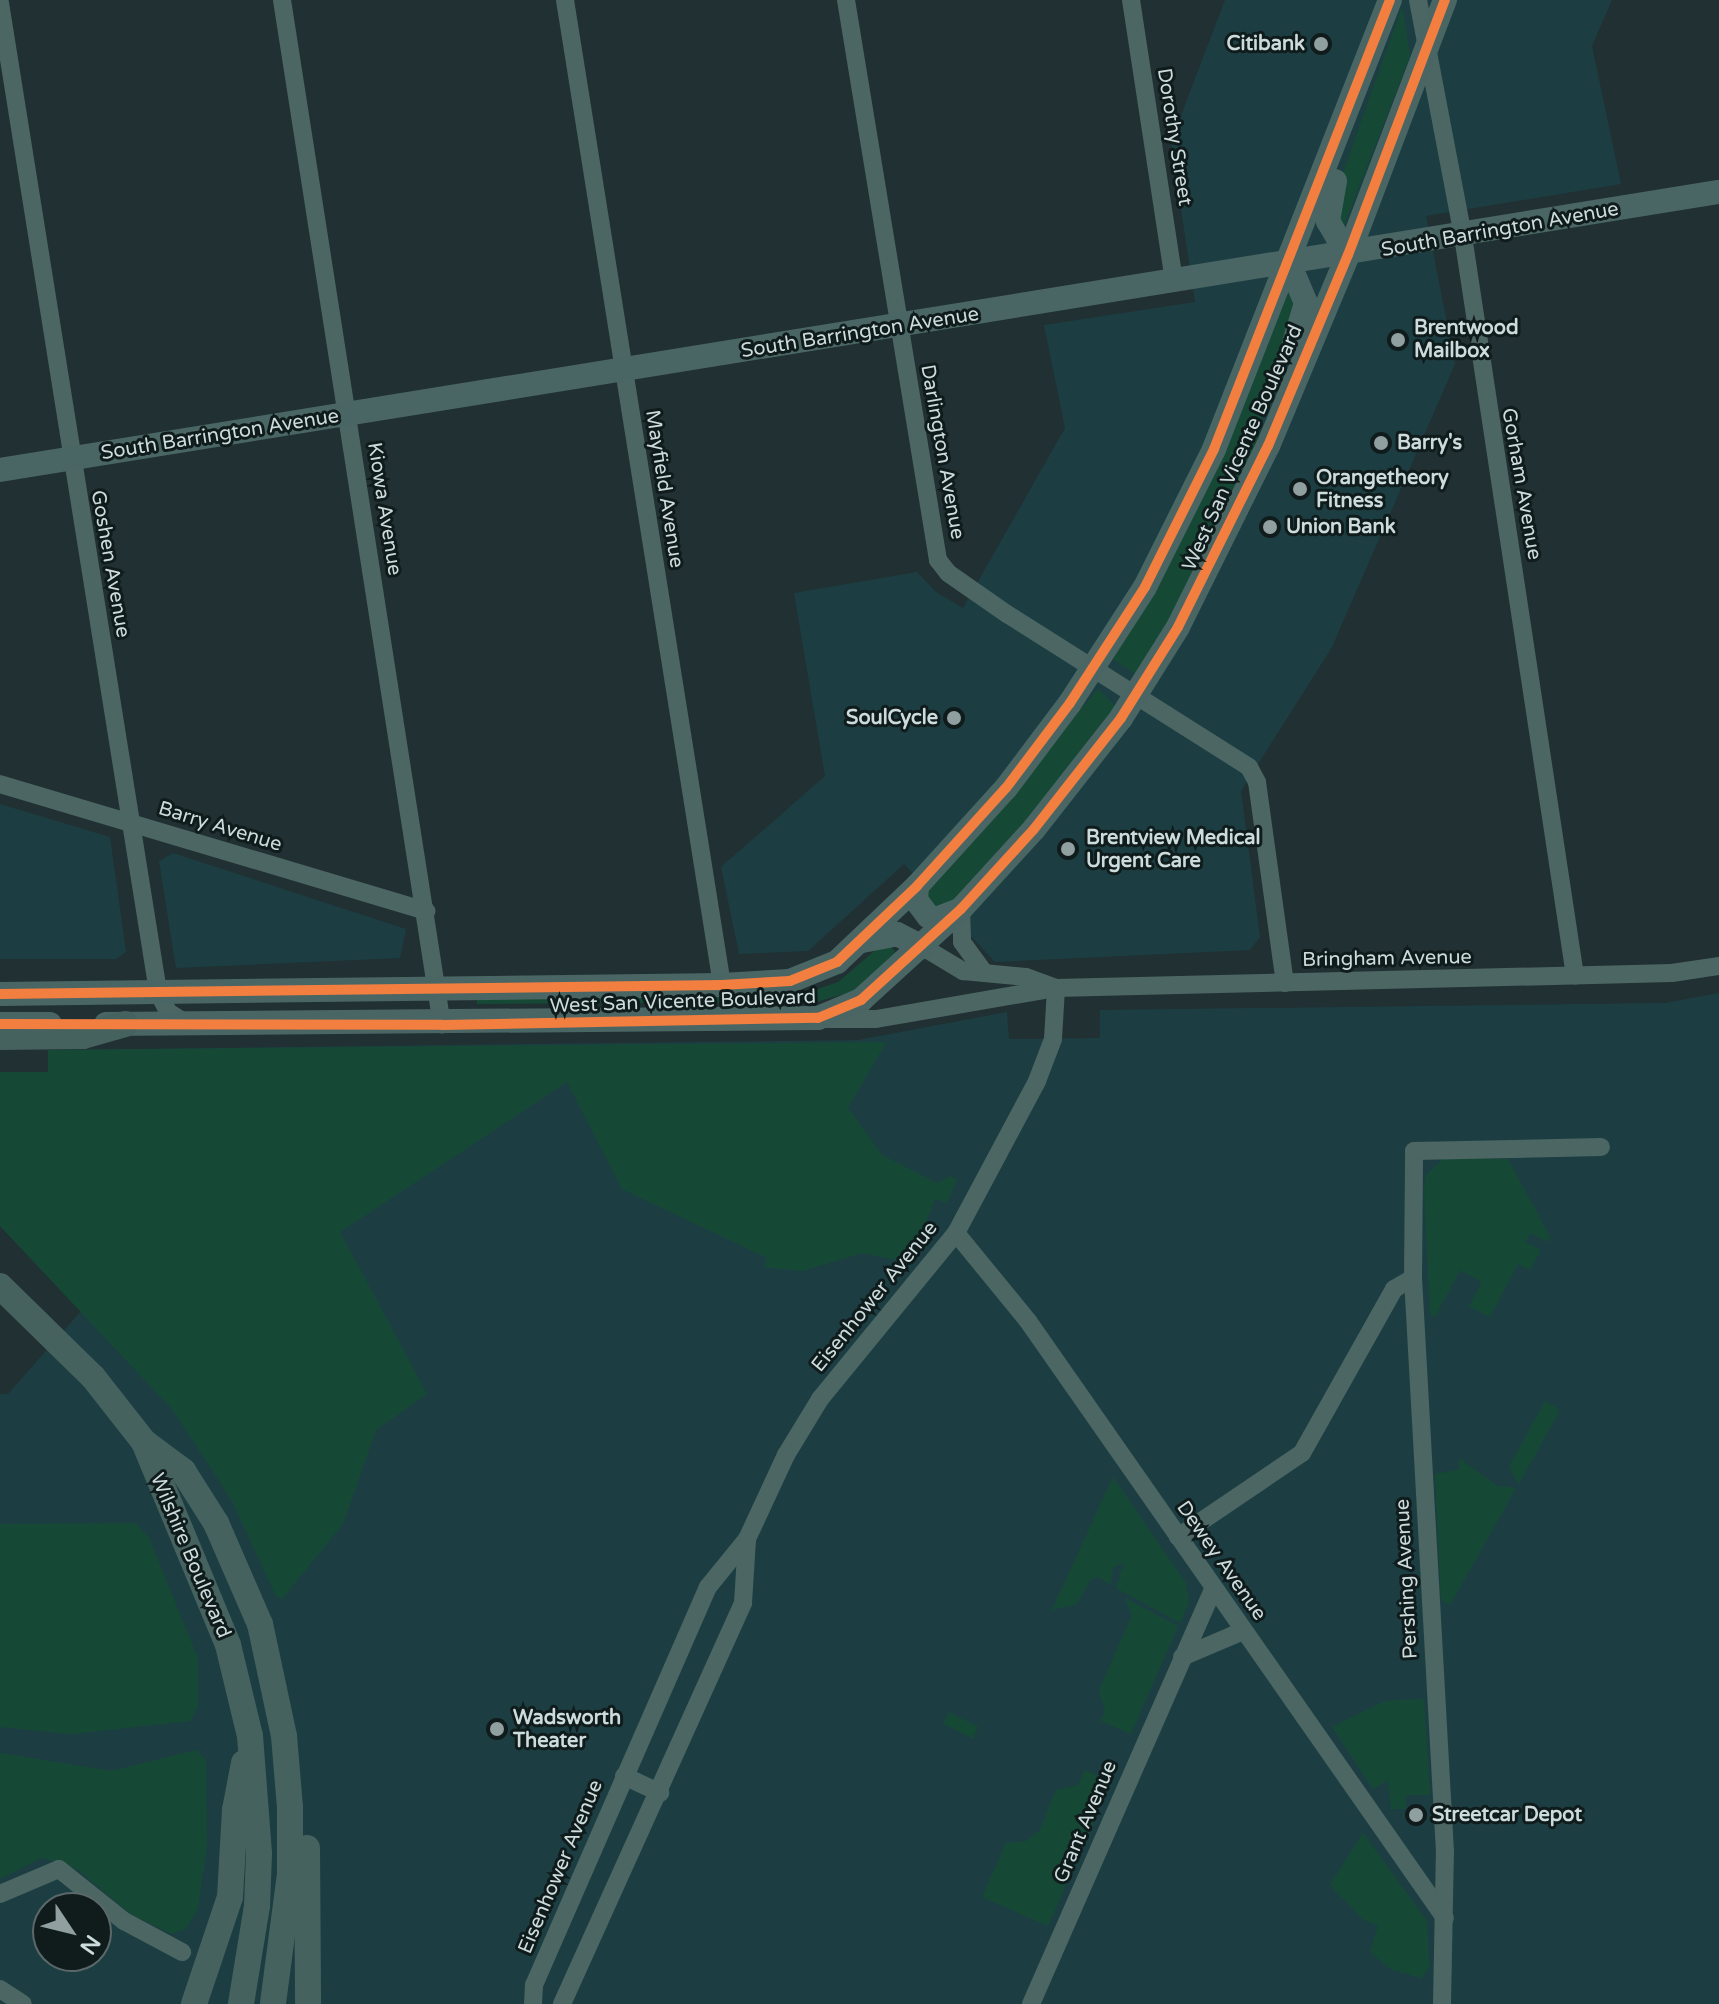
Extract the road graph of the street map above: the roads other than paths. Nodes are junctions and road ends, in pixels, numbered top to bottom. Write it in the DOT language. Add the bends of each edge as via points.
graph roads {
  1 [pos="282,0"];
  2 [pos="565,0"];
  3 [pos="846,0"];
  4 [pos="1131,0"];
  5 [pos="1390,0"];
  6 [pos="1418,0"];
  7 [pos="1445,0"];
  8 [pos="0,3"];
  9 [pos="1375,40"];
  10 [pos="1425,53"];
  11 [pos="1719,192"];
  12 [pos="1463,236"];
  13 [pos="1348,255"];
  14 [pos="1289,263"];
  15 [pos="1174,281"];
  16 [pos="898,327"];
  17 [pos="622,371"];
  18 [pos="346,415"];
  19 [pos="1268,446"];
  20 [pos="70,459"];
  21 [pos="0,470"];
  22 [pos="1094,669"];
  23 [pos="1137,694"];
  24 [pos="0,784"];
  25 [pos="130,823"];
  26 [pos="917,886"];
  27 [pos="961,909"];
  28 [pos="427,911"];
  29 [pos="862,941"];
  30 [pos="923,947"];
  31 [pos="1719,966"];
  32 [pos="983,971"];
  33 [pos="1575,976"];
  34 [pos="1285,983"];
  35 [pos="722,985"];
  36 [pos="438,988"];
  37 [pos="1056,988"];
  38 [pos="158,992"];
  39 [pos="0,994"];
  40 [pos="818,1018"];
  41 [pos="0,1024"];
  42 [pos="125,1024"];
  43 [pos="187,1024"];
  44 [pos="442,1025"];
  45 [pos="0,1037"];
  46 [pos="1601,1147"];
  47 [pos="956,1233"];
  48 [pos="1413,1278"];
  49 [pos="0,1286"];
  50 [pos="144,1442"];
  51 [pos="1178,1537"];
  52 [pos="747,1539"];
  53 [pos="1214,1588"];
  54 [pos="260,1624"];
  55 [pos="1243,1631"];
  56 [pos="1182,1657"];
  57 [pos="250,1736"];
  58 [pos="624,1776"];
  59 [pos="660,1793"];
  60 [pos="0,1894"];
  61 [pos="1445,1918"];
  62 [pos="182,1952"];
  63 [pos="0,1989"];
  64 [pos="23,2004"];
  65 [pos="194,2004"];
  66 [pos="241,2004"];
  67 [pos="273,2004"];
  68 [pos="308,2004"];
  69 [pos="533,2004"];
  70 [pos="562,2004"];
  71 [pos="1031,2004"];
  72 [pos="1442,2004"];
  1 -- 18 [label="street, Kiowa Avenue"];
  2 -- 17 [label="street, Mayfield Avenue"];
  3 -- 16 [label="street, Darlington Avenue"];
  4 -- 15 [label="street, Dorothy Street"];
  5 -- 9 [label="main road, West San Vicente Boulevard"];
  6 -- 10 [label="street, Gorham Avenue"];
  7 -- 10 [label="main road, West San Vicente Boulevard"];
  8 -- 20 [label="street, Goshen Avenue"];
  9 -- 13 [label="main road" via="1357,125 1327,209 1332,234"];
  9 -- 14 [label="main road, West San Vicente Boulevard"];
  10 -- 12 [label="street, Gorham Avenue"];
  10 -- 13 [label="main road, West San Vicente Boulevard"];
  11 -- 12 [label="main road, South Barrington Avenue"];
  12 -- 13 [label="main road, South Barrington Avenue"];
  12 -- 33 [label="street, Gorham Avenue"];
  13 -- 14 [label="main road, South Barrington Avenue"];
  13 -- 19 [label="main road, West San Vicente Boulevard"];
  14 -- 15 [label="main road, South Barrington Avenue"];
  14 -- 19 [label="main road" via="1304,292 1305,314 1275,391"];
  14 -- 22 [label="main road, West San Vicente Boulevard" via="1179,524"];
  15 -- 16 [label="main road, South Barrington Avenue"];
  16 -- 17 [label="main road, South Barrington Avenue"];
  16 -- 22 [label="street, Darlington Avenue" via="942,567"];
  17 -- 18 [label="main road, South Barrington Avenue"];
  17 -- 35 [label="street, Mayfield Avenue"];
  18 -- 20 [label="main road, South Barrington Avenue"];
  18 -- 28 [label="street, Kiowa Avenue"];
  19 -- 23 [label="main road, West San Vicente Boulevard" via="1216,556"];
  20 -- 21 [label="main road, South Barrington Avenue"];
  20 -- 25 [label="street, Goshen Avenue"];
  22 -- 23 [label="street, Darlington Avenue"];
  22 -- 26 [label="main road, West San Vicente Boulevard" via="1006,788"];
  23 -- 27 [label="main road, West San Vicente Boulevard" via="1034,829"];
  23 -- 34 [label="street, Darlington Avenue" via="1249,767 1257,782"];
  24 -- 25 [label="street, Barry Avenue"];
  25 -- 28 [label="street, Barry Avenue"];
  25 -- 38 [label="street, Goshen Avenue"];
  26 -- 27 [label="main road" via="916,900 928,916 936,919"];
  26 -- 29 [label="main road, West San Vicente Boulevard"];
  27 -- 30 [label="main road, West San Vicente Boulevard"];
  27 -- 32 [label="street" via="962,942"];
  28 -- 36 [label="street, Kiowa Avenue"];
  29 -- 30 [label="main road" via="897,934"];
  29 -- 35 [label="main road, West San Vicente Boulevard" via="815,975"];
  30 -- 32 [label="street, Bringham Avenue" via="949,966"];
  30 -- 40 [label="main road, West San Vicente Boulevard" via="861,1000"];
  31 -- 33 [label="street, Bringham Avenue"];
  32 -- 37 [label="street, Bringham Avenue"];
  33 -- 34 [label="street, Bringham Avenue"];
  34 -- 37 [label="street, Bringham Avenue"];
  35 -- 36 [label="main road, West San Vicente Boulevard"];
  36 -- 38 [label="main road, West San Vicente Boulevard"];
  36 -- 44 [label="street, Kiowa Avenue"];
  37 -- 40 [label="street, Bringham Avenue" via="876,1019"];
  37 -- 47 [label="street, Eisenhower Avenue" via="1053,1039 1037,1081"];
  38 -- 39 [label="main road, West San Vicente Boulevard"];
  38 -- 43 [label="street" via="168,1012"];
  40 -- 44 [label="main road, West San Vicente Boulevard"];
  41 -- 42 [label="main road, West San Vicente Boulevard"];
  42 -- 43 [label="main road, West San Vicente Boulevard"];
  42 -- 45 [label="main road" via="83,1036"];
  43 -- 44 [label="main road, West San Vicente Boulevard"];
  46 -- 48 [label="street, Pershing Avenue" via="1414,1151"];
  47 -- 51 [label="street, Dewey Avenue" via="1020,1310"];
  47 -- 52 [label="street, Eisenhower Avenue" via="820,1399 786,1455"];
  48 -- 51 [label="street" via="1394,1289 1302,1453"];
  48 -- 61 [label="street, Pershing Avenue"];
  49 -- 50 [label="main road, Wilshire Boulevard" via="93,1377"];
  50 -- 54 [label="main road, Wilshire Boulevard" via="183,1471 216,1523"];
  50 -- 57 [label="main road, Wilshire Boulevard" via="160,1490 213,1600"];
  51 -- 53 [label="street, Dewey Avenue"];
  52 -- 58 [label="street, Eisenhower Avenue" via="708,1587"];
  52 -- 59 [label="street, Eisenhower Avenue" via="743,1603"];
  53 -- 55 [label="street, Dewey Avenue"];
  53 -- 56 [label="street, Grant Avenue"];
  54 -- 67 [label="main road, Wilshire Boulevard" via="284,1736 290,1807 290,1874"];
  54 -- 68 [label="main road" via="287,1689 299,1754 306,1824"];
  55 -- 56 [label="street"];
  55 -- 61 [label="street, Dewey Avenue"];
  56 -- 71 [label="street, Grant Avenue"];
  57 -- 65 [label="main road" via="235,1810 230,1897"];
  57 -- 66 [label="main road, Wilshire Boulevard" via="259,1867"];
  58 -- 59 [label="street"];
  58 -- 69 [label="street, Eisenhower Avenue" via="534,1985"];
  59 -- 70 [label="street, Eisenhower Avenue"];
  60 -- 62 [label="street" via="59,1869 124,1921"];
  61 -- 72 [label="street, Pershing Avenue"];
  63 -- 64 [label="street"];
}
